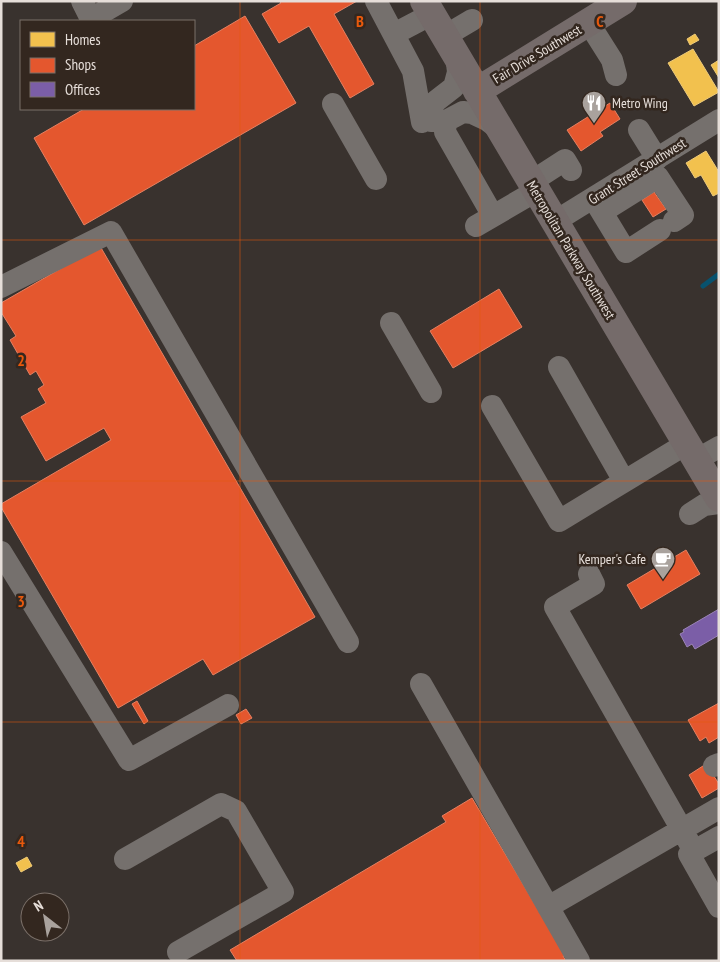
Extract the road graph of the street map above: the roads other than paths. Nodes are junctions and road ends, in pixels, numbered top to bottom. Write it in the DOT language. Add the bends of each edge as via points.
graph roads {
  1 [pos="82,1"];
  2 [pos="122,1"];
  3 [pos="376,1"];
  4 [pos="623,1"];
  5 [pos="472,20"];
  6 [pos="588,22"];
  7 [pos="439,27"];
  8 [pos="394,34"];
  9 [pos="616,75"];
  10 [pos="477,90"];
  11 [pos="333,104"];
  12 [pos="719,120"];
  13 [pos="446,121"];
  14 [pos="422,122"];
  15 [pos="500,130"];
  16 [pos="639,130"];
  17 [pos="657,158"];
  18 [pos="568,165"];
  19 [pos="376,179"];
  20 [pos="533,186"];
  21 [pos="598,205"];
  22 [pos="554,222"];
  23 [pos="1,287"];
  24 [pos="391,323"];
  25 [pos="559,367"];
  26 [pos="431,392"];
  27 [pos="492,406"];
  28 [pos="700,450"];
  29 [pos="624,481"];
  30 [pos="719,498"];
  31 [pos="719,503"];
  32 [pos="690,514"];
  33 [pos="1,552"];
  34 [pos="589,574"];
  35 [pos="348,642"];
  36 [pos="421,684"];
  37 [pos="228,705"];
  38 [pos="719,808"];
  39 [pos="682,830"];
  40 [pos="710,847"];
  41 [pos="125,859"];
  42 [pos="548,907"];
  43 [pos="719,907"];
  44 [pos="178,952"];
  45 [pos="579,961"];
  1 -- 2 [label="street" via="91,19"];
  3 -- 8 [label="street"];
  4 -- 6 [label="main road, Fair Drive Southwest"];
  5 -- 7 [label="street"];
  6 -- 9 [label="street" via="612,60"];
  6 -- 10 [label="main road, Fair Drive Southwest"];
  7 -- 8 [label="street"];
  7 -- 10 [label="main road, Metropolitan Parkway Southwest"];
  7 -- 14 [label="street" via="458,72 454,87 436,101"];
  8 -- 14 [label="street" via="413,71"];
  10 -- 15 [label="main road, Metropolitan Parkway Southwest"];
  11 -- 19 [label="street"];
  12 -- 17 [label="street, Grant Street Southwest"];
  13 -- 14 [label="street"];
  13 -- 15 [label="street" via="463,112 472,113"];
  13 -- 20 [label="street" via="444,132 484,221"];
  15 -- 20 [label="main road, Metropolitan Parkway Southwest"];
  16 -- 17 [label="street"];
  17 -- 21 [label="street, Grant Street Southwest"];
  18 -- 20 [label="street"];
  20 -- 22 [label="main road, Metropolitan Parkway Southwest"];
  21 -- 21 [label="street" via="626,252 683,216 658,177"];
  21 -- 22 [label="street, Grant Street Southwest"];
  22 -- 28 [label="main road, Metropolitan Parkway Southwest"];
  23 -- 35 [label="street" via="111,232"];
  24 -- 26 [label="street"];
  25 -- 29 [label="street"];
  27 -- 29 [label="street" via="559,521"];
  28 -- 29 [label="street"];
  28 -- 30 [label="main road, Metropolitan Parkway Southwest"];
  31 -- 32 [label="street" via="704,505"];
  33 -- 37 [label="street" via="129,760"];
  34 -- 39 [label="street" via="594,584 555,608"];
  36 -- 42 [label="street"];
  38 -- 39 [label="street"];
  39 -- 40 [label="street"];
  39 -- 42 [label="street"];
  40 -- 43 [label="street" via="689,854"];
  41 -- 44 [label="street" via="221,804 236,811 283,892"];
  42 -- 45 [label="street"];
}
